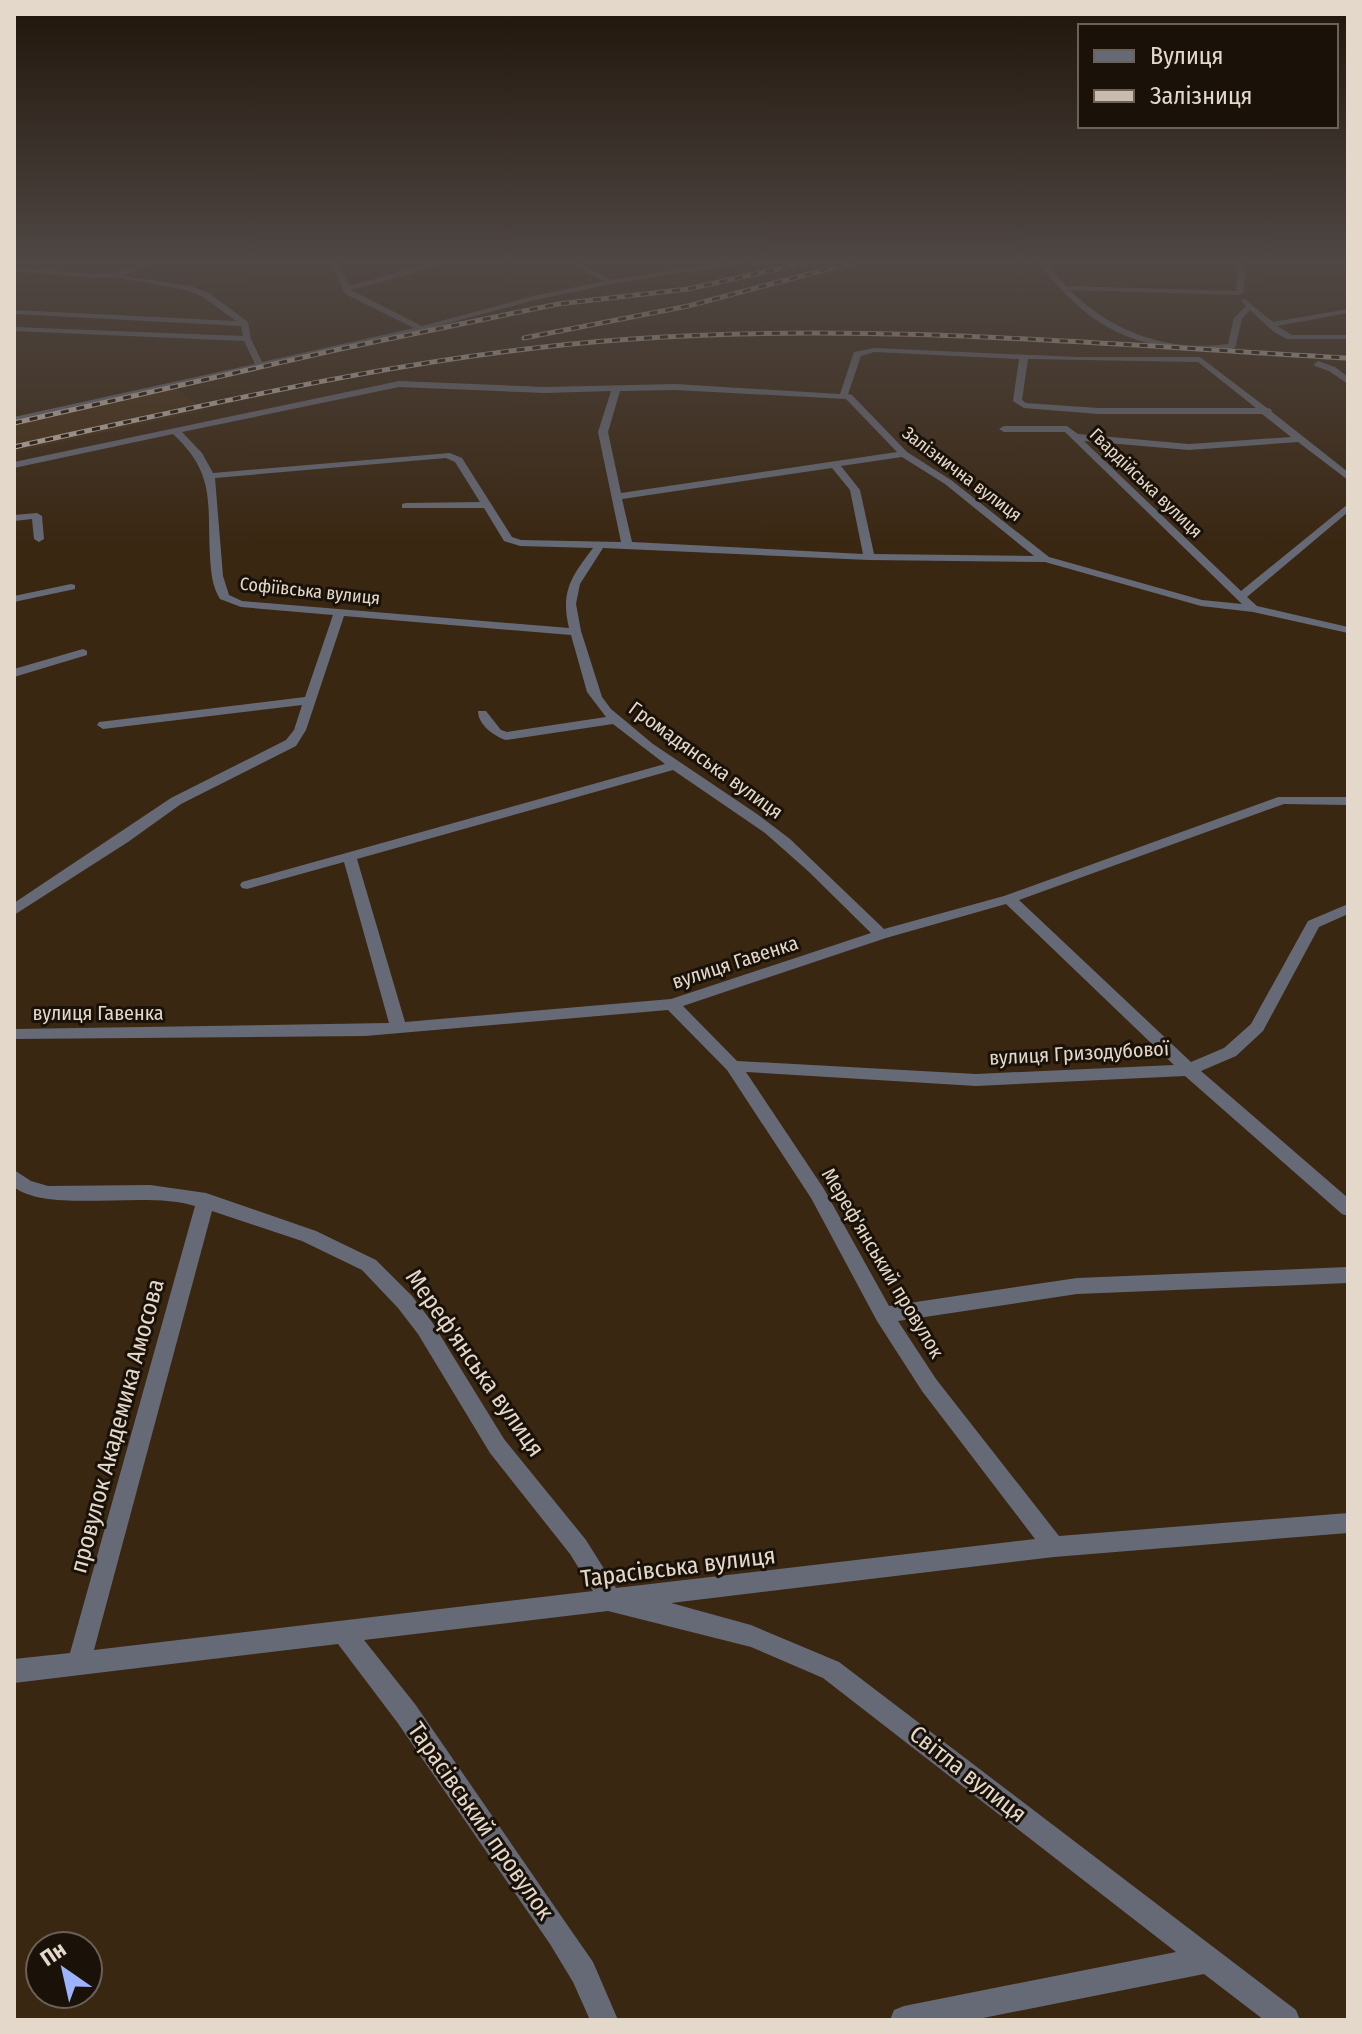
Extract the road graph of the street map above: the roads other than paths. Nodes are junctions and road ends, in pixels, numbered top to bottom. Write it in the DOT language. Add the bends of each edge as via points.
graph roads {
  1 [pos="255,355"];
  2 [pos="307,355"];
  3 [pos="857,355"];
  4 [pos="990,355"];
  5 [pos="1024,356"];
  6 [pos="1318,364"];
  7 [pos="260,366"];
  8 [pos="1348,381"];
  9 [pos="616,389"];
  10 [pos="843,397"];
  11 [pos="1268,411"];
  12 [pos="14,420"];
  13 [pos="1004,429"];
  14 [pos="174,430"];
  15 [pos="1075,437"];
  16 [pos="1300,439"];
  17 [pos="904,454"];
  18 [pos="834,464"];
  19 [pos="14,465"];
  20 [pos="210,476"];
  21 [pos="1348,477"];
  22 [pos="619,496"];
  23 [pos="487,505"];
  24 [pos="406,506"];
  25 [pos="1348,507"];
  26 [pos="14,518"];
  27 [pos="39,539"];
  28 [pos="600,545"];
  29 [pos="627,545"];
  30 [pos="869,557"];
  31 [pos="1045,559"];
  32 [pos="71,587"];
  33 [pos="1240,597"];
  34 [pos="14,599"];
  35 [pos="1253,609"];
  36 [pos="339,614"];
  37 [pos="1348,630"];
  38 [pos="575,632"];
  39 [pos="83,653"];
  40 [pos="14,673"];
  41 [pos="310,700"];
  42 [pos="482,714"];
  43 [pos="614,720"];
  44 [pos="103,725"];
  45 [pos="677,765"];
  46 [pos="1348,801"];
  47 [pos="350,858"];
  48 [pos="247,885"];
  49 [pos="1009,899"];
  50 [pos="14,910"];
  51 [pos="1344,913"];
  52 [pos="881,935"];
  53 [pos="672,1004"];
  54 [pos="399,1029"];
  55 [pos="19,1032"];
  56 [pos="733,1066"];
  57 [pos="1189,1070"];
  58 [pos="14,1177"];
  59 [pos="206,1200"];
  60 [pos="1348,1209"];
  61 [pos="1348,1275"];
  62 [pos="884,1315"];
  63 [pos="1348,1523"];
  64 [pos="1054,1547"];
  65 [pos="612,1602"];
  66 [pos="343,1632"];
  67 [pos="78,1664"];
  68 [pos="14,1671"];
  69 [pos="1206,1960"];
  70 [pos="604,2020"];
  71 [pos="904,2020"];
  72 [pos="1286,2020"];
  1 -- 7 [label="street"];
  2 -- 7 [label="street"];
  3 -- 10 [label="street"];
  4 -- 5 [label="street"];
  5 -- 11 [label="street" via="1200,360"];
  5 -- 11 [label="street" via="1017,401 1024,405 1098,411"];
  6 -- 8 [label="street"];
  7 -- 12 [label="street"];
  9 -- 10 [label="street" via="675,387"];
  9 -- 14 [label="street" via="399,384"];
  9 -- 22 [label="street" via="603,432"];
  10 -- 17 [label="street, Залізнична вулиця" via="849,397"];
  11 -- 16 [label="street"];
  13 -- 15 [label="street" via="1067,429"];
  14 -- 19 [label="street"];
  14 -- 20 [label="street, Софіївська вулиця" via="200,455"];
  15 -- 16 [label="street, Гвардійська вулиця" via="1189,447"];
  15 -- 33 [label="street, Гвардійська вулиця"];
  16 -- 21 [label="street"];
  17 -- 18 [label="street"];
  17 -- 31 [label="street, Залізнична вулиця"];
  18 -- 22 [label="street"];
  18 -- 30 [label="street" via="855,490"];
  20 -- 23 [label="street" via="447,455 459,460"];
  20 -- 36 [label="street, Софіївська вулиця" via="223,597 241,604"];
  22 -- 29 [label="street"];
  23 -- 24 [label="street"];
  23 -- 28 [label="street" via="515,542"];
  25 -- 33 [label="street"];
  26 -- 27 [label="street" via="37,516"];
  28 -- 29 [label="street"];
  28 -- 38 [label="street, Громадянська вулиця" via="571,590"];
  29 -- 30 [label="street"];
  30 -- 31 [label="street"];
  31 -- 35 [label="street" via="1201,603"];
  32 -- 34 [label="street"];
  33 -- 35 [label="street, Гвардійська вулиця"];
  35 -- 37 [label="street"];
  36 -- 38 [label="street, Софіївська вулиця"];
  36 -- 41 [label="street"];
  38 -- 43 [label="street, Громадянська вулиця" via="596,698"];
  39 -- 40 [label="street"];
  41 -- 44 [label="street"];
  41 -- 50 [label="street" via="297,737 284,748 176,801"];
  42 -- 43 [label="street" via="506,736"];
  43 -- 45 [label="street, Громадянська вулиця"];
  45 -- 47 [label="street"];
  45 -- 52 [label="street, Громадянська вулиця" via="769,829"];
  46 -- 49 [label="street, вулиця Гавенка" via="1283,800"];
  47 -- 48 [label="street"];
  47 -- 54 [label="street"];
  49 -- 52 [label="street, вулиця Гавенка"];
  49 -- 57 [label="street"];
  51 -- 57 [label="street, вулиця Гризодубової" via="1313,924 1245,1041"];
  52 -- 53 [label="street, вулиця Гавенка"];
  53 -- 54 [label="street, вулиця Гавенка"];
  53 -- 56 [label="street, Мереф'янський провулок"];
  54 -- 55 [label="street, вулиця Гавенка"];
  56 -- 57 [label="street, вулиця Гризодубової" via="976,1080"];
  56 -- 62 [label="street, Мереф'янський провулок" via="818,1194"];
  57 -- 60 [label="street"];
  58 -- 59 [label="street, Мереф'янська вулиця" via="48,1193 150,1192"];
  59 -- 65 [label="street, Мереф'янська вулиця" via="351,1254 385,1280 425,1328 497,1446 578,1547"];
  59 -- 67 [label="street, провулок Академика Амосова"];
  61 -- 62 [label="street" via="1077,1286"];
  62 -- 64 [label="street, Мереф'янський провулок" via="929,1385"];
  63 -- 64 [label="street, Тарасівська вулиця"];
  64 -- 65 [label="street, Тарасівська вулиця"];
  65 -- 66 [label="street, Тарасівська вулиця"];
  65 -- 69 [label="street, Світла вулиця" via="716,1624 831,1670"];
  66 -- 67 [label="street, Тарасівська вулиця"];
  66 -- 70 [label="street, Тарасівський провулок" via="406,1713 559,1935"];
  67 -- 68 [label="street, Тарасівська вулиця"];
  69 -- 71 [label="street"];
  69 -- 72 [label="street, Світла вулиця"];
}
